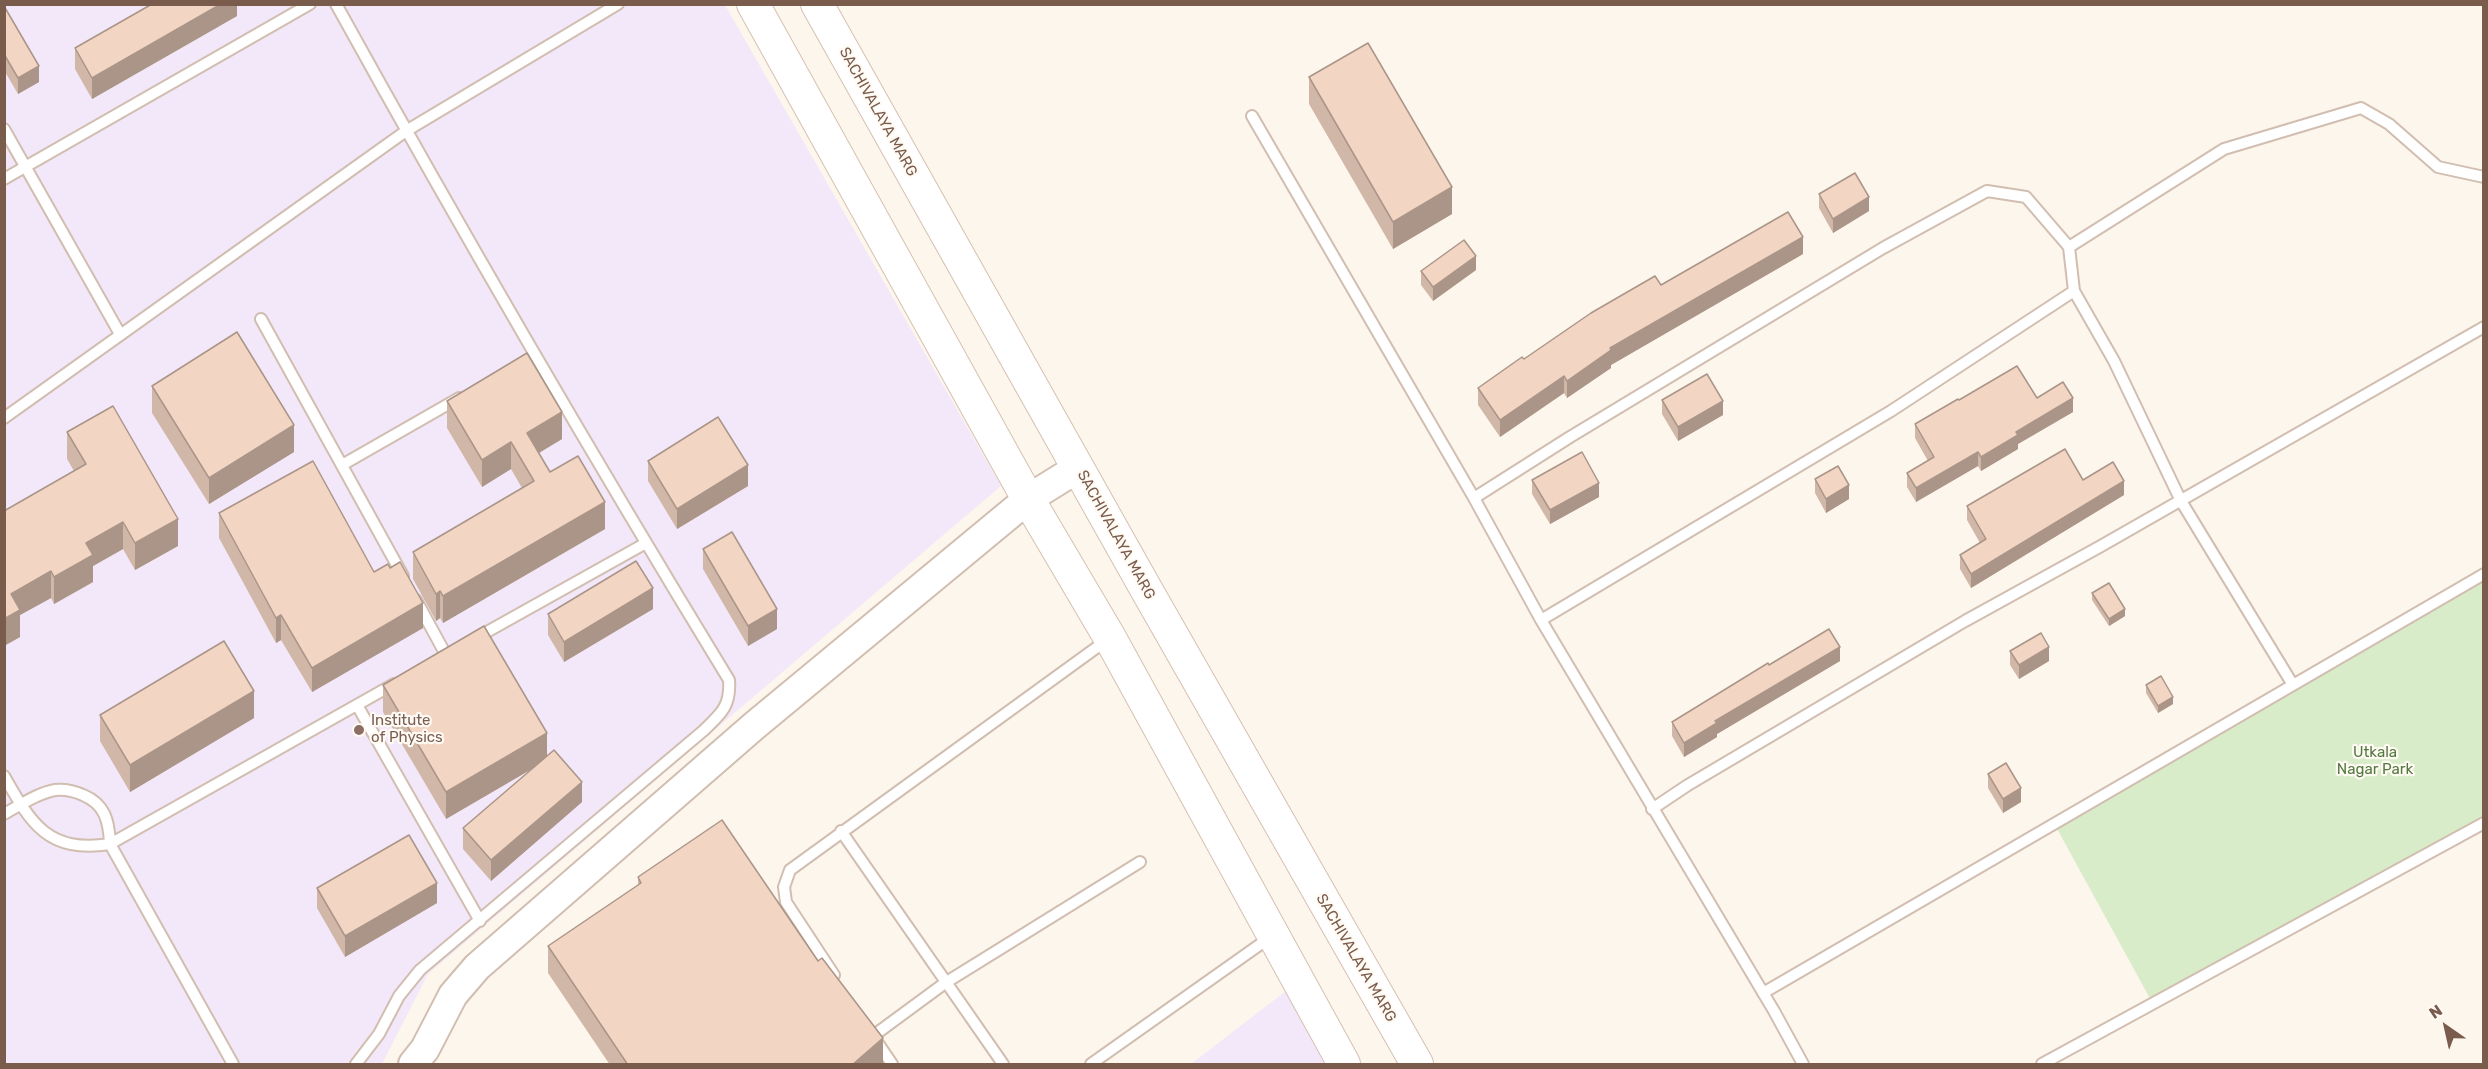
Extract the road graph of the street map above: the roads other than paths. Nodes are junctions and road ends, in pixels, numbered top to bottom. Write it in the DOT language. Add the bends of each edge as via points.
graph roads {
  1 [pos="310,4"];
  2 [pos="336,4"];
  3 [pos="618,4"];
  4 [pos="753,4"];
  5 [pos="817,4"];
  6 [pos="1252,116"];
  7 [pos="4,129"];
  8 [pos="406,131"];
  9 [pos="26,167"];
  10 [pos="2484,177"];
  11 [pos="4,179"];
  12 [pos="2069,247"];
  13 [pos="2074,291"];
  14 [pos="261,319"];
  15 [pos="2484,327"];
  16 [pos="120,334"];
  17 [pos="465,395"];
  18 [pos="4,418"];
  19 [pos="342,465"];
  20 [pos="1078,468"];
  21 [pos="1474,498"];
  22 [pos="1028,499"];
  23 [pos="2181,501"];
  24 [pos="646,543"];
  25 [pos="2484,574"];
  26 [pos="1541,620"];
  27 [pos="1110,638"];
  28 [pos="407,677"];
  29 [pos="2292,685"];
  30 [pos="357,705"];
  31 [pos="4,776"];
  32 [pos="21,805"];
  33 [pos="1652,809"];
  34 [pos="4,814"];
  35 [pos="2484,824"];
  36 [pos="841,831"];
  37 [pos="110,844"];
  38 [pos="1140,862"];
  39 [pos="480,921"];
  40 [pos="1274,935"];
  41 [pos="945,983"];
  42 [pos="842,988"];
  43 [pos="1763,993"];
  44 [pos="233,1065"];
  45 [pos="356,1065"];
  46 [pos="413,1065"];
  47 [pos="892,1065"];
  48 [pos="1003,1065"];
  49 [pos="1091,1065"];
  50 [pos="1344,1065"];
  51 [pos="1418,1065"];
  52 [pos="1803,1065"];
  53 [pos="2042,1065"];
  1 -- 9 [label="lane"];
  2 -- 8 [label="lane"];
  3 -- 8 [label="lane"];
  4 -- 22 [label="main road"];
  5 -- 20 [label="main road, SACHIVALAYA MARG"];
  6 -- 21 [label="lane"];
  7 -- 9 [label="lane"];
  8 -- 16 [label="lane"];
  8 -- 24 [label="lane" via="531,357"];
  9 -- 11 [label="lane"];
  9 -- 16 [label="lane"];
  10 -- 12 [label="lane" via="2438,167 2389,124 2361,108 2224,149"];
  12 -- 13 [label="lane"];
  12 -- 21 [label="lane" via="2026,197 1987,191 1883,248"];
  13 -- 23 [label="lane" via="2114,361"];
  13 -- 26 [label="lane" via="1891,411"];
  14 -- 19 [label="lane"];
  15 -- 23 [label="lane"];
  16 -- 18 [label="lane"];
  17 -- 19 [label="lane"];
  19 -- 24 [label="lane" via="451,652"];
  20 -- 22 [label="street"];
  20 -- 51 [label="main road, SACHIVALAYA MARG"];
  21 -- 26 [label="lane"];
  22 -- 27 [label="main road"];
  22 -- 46 [label="street" via="754,726 477,967 453,994"];
  23 -- 29 [label="lane"];
  23 -- 33 [label="lane" via="1965,621"];
  24 -- 39 [label="lane" via="729,680 730,696 720,716"];
  25 -- 29 [label="lane"];
  26 -- 33 [label="lane"];
  27 -- 36 [label="lane"];
  27 -- 40 [label="main road"];
  28 -- 30 [label="lane"];
  29 -- 43 [label="lane"];
  30 -- 37 [label="lane"];
  30 -- 39 [label="lane"];
  31 -- 32 [label="lane"];
  32 -- 34 [label="lane"];
  32 -- 37 [label="lane" via="51,837 87,847"];
  32 -- 37 [label="lane" via="56,790 72,790 92,798 107,817"];
  33 -- 43 [label="lane"];
  35 -- 53 [label="lane"];
  36 -- 41 [label="lane"];
  36 -- 42 [label="lane" via="790,870 784,887 786,902"];
  37 -- 44 [label="lane"];
  38 -- 41 [label="lane"];
  39 -- 45 [label="lane" via="420,970"];
  40 -- 49 [label="lane"];
  40 -- 50 [label="main road"];
  41 -- 47 [label="lane" via="869,1031"];
  41 -- 48 [label="lane"];
  43 -- 52 [label="lane"];
}
